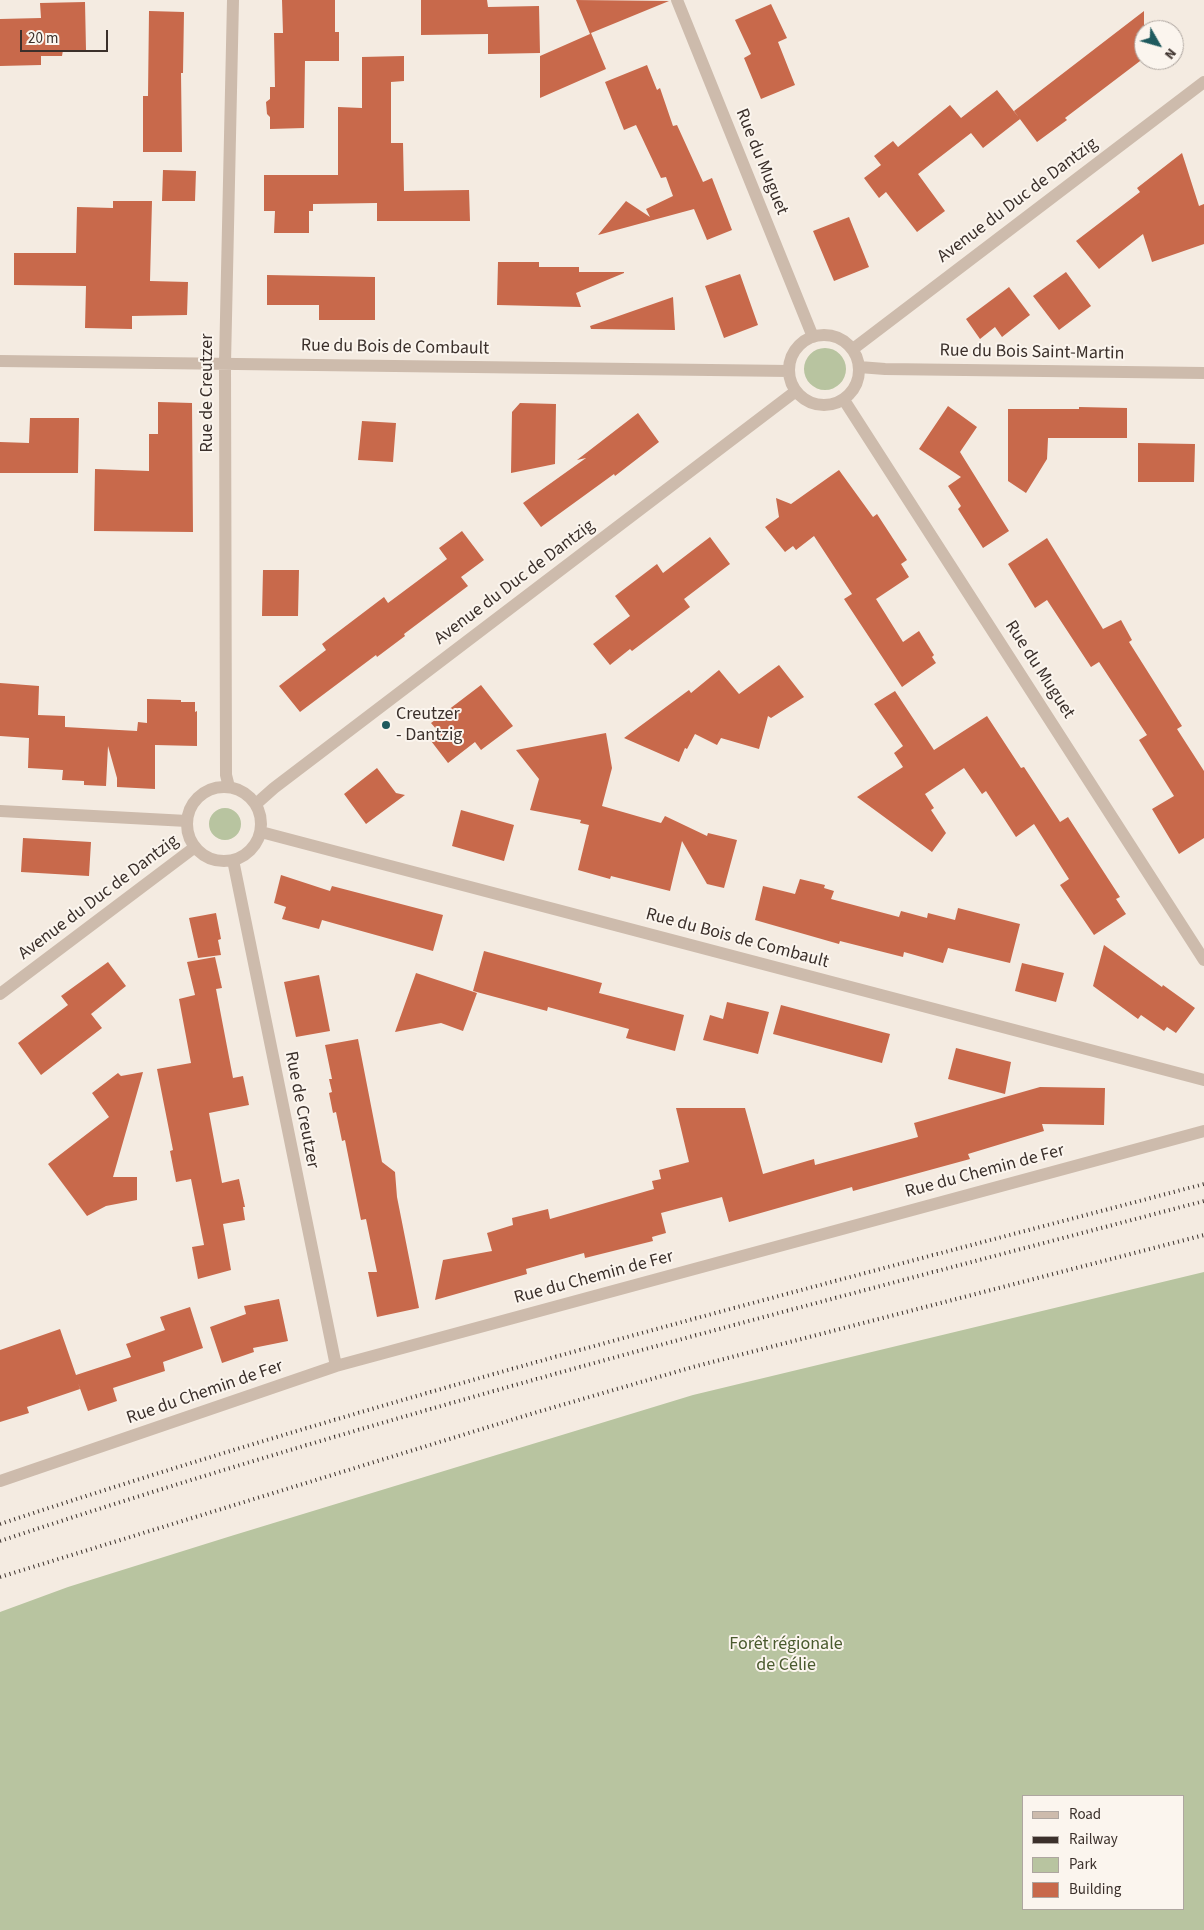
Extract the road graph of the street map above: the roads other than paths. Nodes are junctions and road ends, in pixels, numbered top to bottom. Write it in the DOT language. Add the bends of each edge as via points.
graph roads {
  1 [pos="234,0"];
  2 [pos="677,0"];
  3 [pos="1204,82"];
  4 [pos="812,337"];
  5 [pos="853,349"];
  6 [pos="0,361"];
  7 [pos="225,363"];
  8 [pos="860,367"];
  9 [pos="788,371"];
  10 [pos="1204,373"];
  11 [pos="796,391"];
  12 [pos="844,400"];
  13 [pos="229,787"];
  14 [pos="256,804"];
  15 [pos="0,811"];
  16 [pos="187,822"];
  17 [pos="261,832"];
  18 [pos="194,848"];
  19 [pos="234,860"];
  20 [pos="1204,960"];
  21 [pos="0,994"];
  22 [pos="1204,1080"];
  23 [pos="1204,1131"];
  24 [pos="336,1366"];
  25 [pos="0,1481"];
  1 -- 7 [label="street, Rue de Creutzer"];
  2 -- 4 [label="street, Rue du Muguet"];
  3 -- 5 [label="street, Avenue du Duc de Dantzig"];
  4 -- 5 [label="street" via="825,334 837,337"];
  4 -- 9 [label="street" via="796,348"];
  5 -- 8 [label="street"];
  6 -- 7 [label="street, Rue du Bois de Combault"];
  7 -- 9 [label="street, Rue du Bois de Combault"];
  7 -- 13 [label="street, Rue de Creutzer" via="226,775"];
  8 -- 10 [label="street, Rue du Bois Saint-Martin"];
  8 -- 12 [label="street" via="852,392"];
  9 -- 11 [label="street"];
  11 -- 12 [label="street" via="807,401 818,405"];
  11 -- 14 [label="street, Avenue du Duc de Dantzig"];
  12 -- 20 [label="street, Rue du Muguet"];
  13 -- 14 [label="street" via="249,795"];
  13 -- 16 [label="street" via="205,791 189,809"];
  14 -- 17 [label="street"];
  15 -- 16 [label="street"];
  16 -- 18 [label="street"];
  17 -- 19 [label="street" via="252,850"];
  17 -- 22 [label="street, Rue du Bois de Combault"];
  18 -- 19 [label="street" via="213,860"];
  18 -- 21 [label="street, Avenue du Duc de Dantzig"];
  19 -- 24 [label="street, Rue de Creutzer"];
  23 -- 24 [label="street, Rue du Chemin de Fer"];
  24 -- 25 [label="street, Rue du Chemin de Fer"];
}
